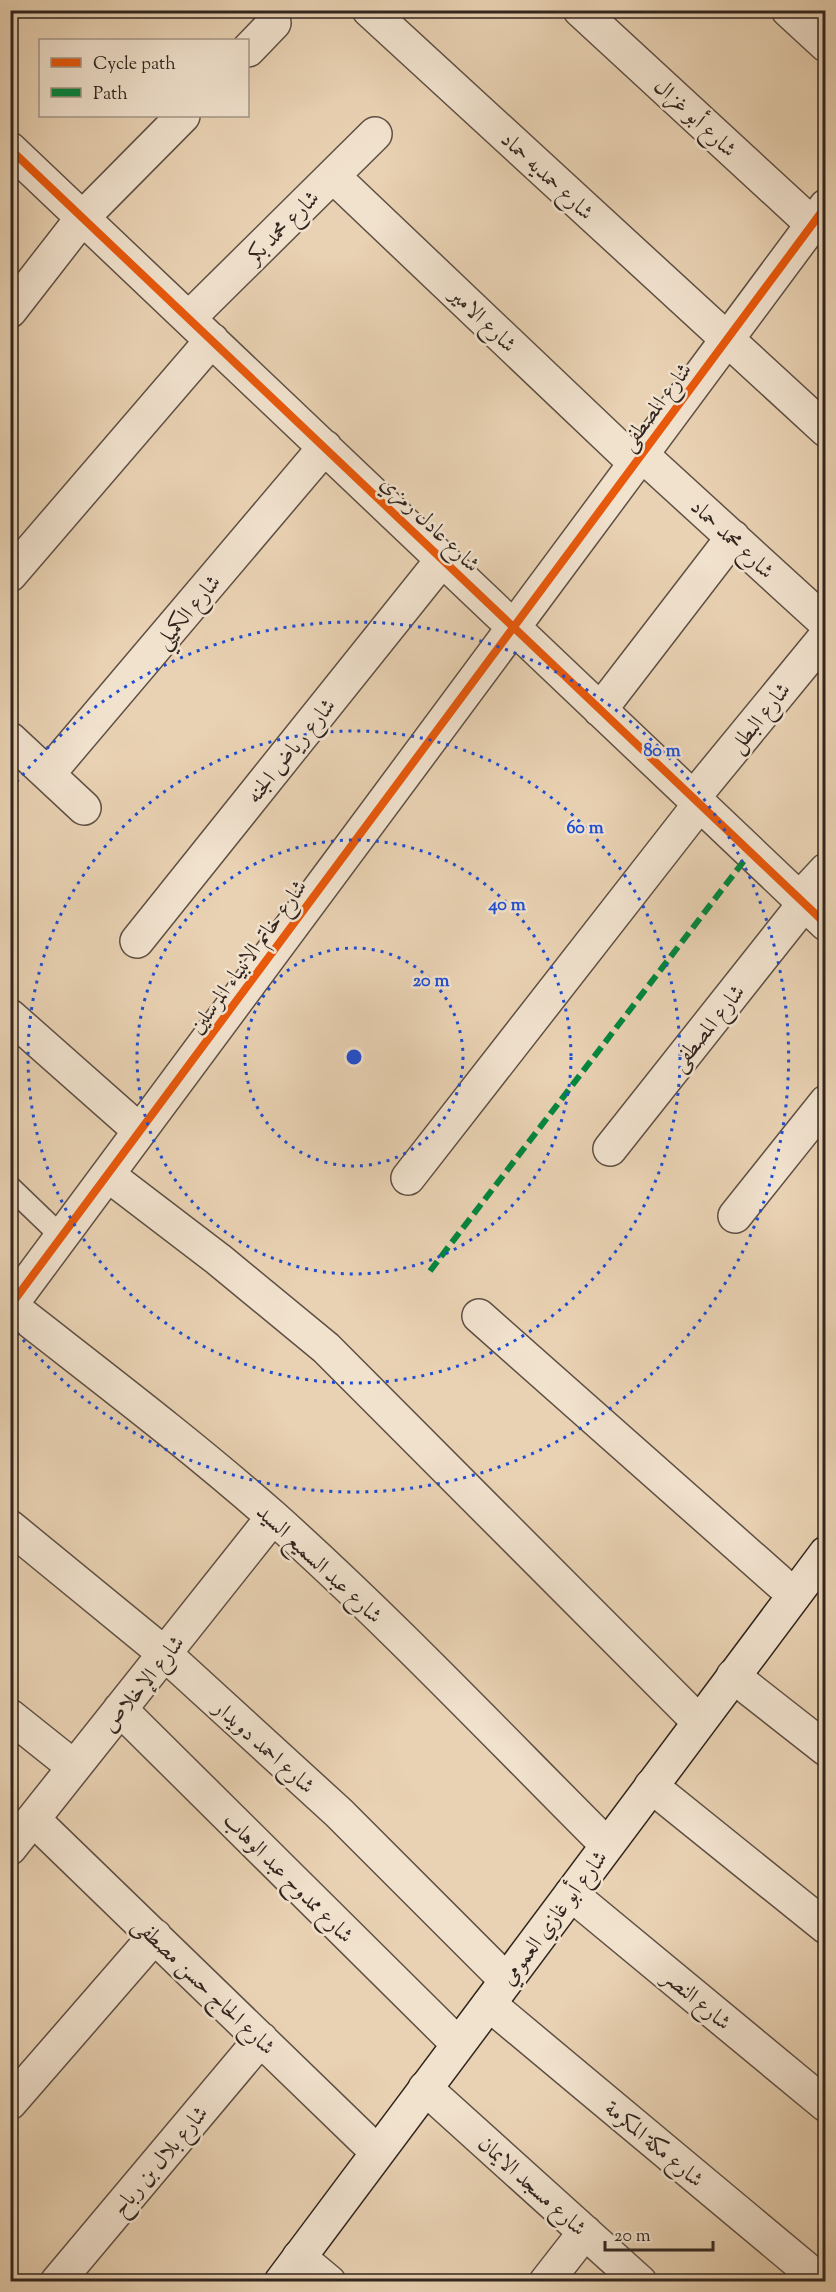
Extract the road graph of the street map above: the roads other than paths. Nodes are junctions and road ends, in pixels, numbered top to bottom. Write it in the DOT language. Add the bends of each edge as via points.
graph roads {
  1 [pos="369,10"];
  2 [pos="580,10"];
  3 [pos="788,10"];
  4 [pos="274,23"];
  5 [pos="825,45"];
  6 [pos="249,49"];
  7 [pos="182,117"];
  8 [pos="375,134"];
  9 [pos="10,149"];
  10 [pos="333,176"];
  11 [pos="819,215"];
  12 [pos="83,217"];
  13 [pos="10,311"];
  14 [pos="189,318"];
  15 [pos="727,339"];
  16 [pos="212,340"];
  17 [pos="825,430"];
  18 [pos="325,447"];
  19 [pos="638,458"];
  20 [pos="733,537"];
  21 [pos="442,560"];
  22 [pos="10,575"];
  23 [pos="825,623"];
  24 [pos="513,626"];
  25 [pos="825,636"];
  26 [pos="600,710"];
  27 [pos="10,739"];
  28 [pos="48,774"];
  29 [pos="696,802"];
  30 [pos="84,808"];
  31 [pos="825,870"];
  32 [pos="810,909"];
  33 [pos="137,941"];
  34 [pos="10,1016"];
  35 [pos="825,1102"];
  36 [pos="140,1131"];
  37 [pos="610,1149"];
  38 [pos="108,1175"];
  39 [pos="408,1178"];
  40 [pos="10,1187"];
  41 [pos="735,1216"];
  42 [pos="62,1237"];
  43 [pos="11,1306"];
  44 [pos="479,1316"];
  45 [pos="273,1518"];
  46 [pos="10,1527"];
  47 [pos="823,1562"];
  48 [pos="794,1595"];
  49 [pos="165,1654"];
  50 [pos="733,1676"];
  51 [pos="120,1710"];
  52 [pos="10,1716"];
  53 [pos="699,1722"];
  54 [pos="825,1749"];
  55 [pos="74,1767"];
  56 [pos="651,1786"];
  57 [pos="33,1819"];
  58 [pos="607,1845"];
  59 [pos="10,1848"];
  60 [pos="571,1894"];
  61 [pos="825,1927"];
  62 [pos="154,1936"];
  63 [pos="497,1992"];
  64 [pos="261,2039"];
  65 [pos="458,2044"];
  66 [pos="425,2088"];
  67 [pos="10,2103"];
  68 [pos="825,2105"];
  69 [pos="377,2152"];
  70 [pos="585,2232"];
  71 [pos="290,2269"];
  72 [pos="57,2282"];
  73 [pos="329,2282"];
  74 [pos="546,2282"];
  75 [pos="640,2282"];
  76 [pos="822,2282"];
  1 -- 15 [label="street, شارع حمديه حماد"];
  2 -- 11 [label="street, شارع أبو غزال"];
  3 -- 5 [label="street"];
  4 -- 6 [label="street"];
  7 -- 12 [label="street"];
  8 -- 10 [label="street, شارع محمد بكر"];
  9 -- 12 [label="street, شارع عادل رمزي"];
  10 -- 14 [label="street, شارع محمد بكر"];
  10 -- 19 [label="street, شارع الامير"];
  11 -- 15 [label="street, شارع المصطفى"];
  12 -- 13 [label="street"];
  12 -- 14 [label="street, شارع عادل رمزي"];
  14 -- 16 [label="street, شارع عادل رمزي"];
  15 -- 17 [label="street, شارع حمديه حماد"];
  15 -- 19 [label="street, شارع المصطفى"];
  16 -- 18 [label="street, شارع عادل رمزي"];
  16 -- 22 [label="street"];
  18 -- 21 [label="street, شارع عادل رمزي"];
  18 -- 28 [label="street, شارع الكميلي"];
  19 -- 20 [label="street, شارع محمد حماد"];
  19 -- 24 [label="street, شارع المصطفى"];
  20 -- 23 [label="street, شارع محمد حماد"];
  20 -- 26 [label="street"];
  21 -- 24 [label="street, شارع عادل رمزي"];
  21 -- 33 [label="street, شارع رياض الجنه"];
  24 -- 26 [label="street, شارع عادل رمزي"];
  24 -- 36 [label="street, شارع خاتم الانبياء المرسلين"];
  25 -- 29 [label="street, شارع البطل"];
  26 -- 29 [label="street, شارع عادل رمزي"];
  27 -- 28 [label="street"];
  28 -- 30 [label="street"];
  29 -- 32 [label="street, شارع عادل رمزي"];
  29 -- 39 [label="street, شارع البطل"];
  31 -- 32 [label="street, شارع المصطفى"];
  32 -- 37 [label="street, شارع المصطفى"];
  34 -- 36 [label="street"];
  35 -- 41 [label="street"];
  36 -- 38 [label="street, شارع خاتم الانبياء المرسلين"];
  38 -- 42 [label="street, شارع خاتم الانبياء المرسلين"];
  38 -- 53 [label="street" via="326,1348"];
  40 -- 42 [label="lane"];
  42 -- 43 [label="street, شارع خاتم الانبياء المرسلين"];
  43 -- 45 [label="street, شارع عبد السميع السيد"];
  44 -- 48 [label="street"];
  45 -- 49 [label="street, شارع الإخلاص"];
  45 -- 58 [label="street, شارع عبد السميع السيد" via="342,1581"];
  46 -- 49 [label="street, شارع احمد دويدار"];
  47 -- 48 [label="street, شارع أبو غازي العمومي"];
  48 -- 50 [label="street, شارع أبو غازي العمومي"];
  49 -- 51 [label="street, شارع الإخلاص"];
  49 -- 63 [label="street, شارع احمد دويدار" via="339,1813"];
  50 -- 53 [label="street, شارع أبو غازي العمومي"];
  50 -- 54 [label="street"];
  51 -- 55 [label="street, شارع الإخلاص"];
  51 -- 65 [label="street, شارع ممدوح عبد الوهاب"];
  52 -- 55 [label="street"];
  53 -- 56 [label="street, شارع أبو غازي العمومي"];
  55 -- 57 [label="street, شارع الإخلاص"];
  56 -- 58 [label="street, شارع أبو غازي العمومي"];
  56 -- 61 [label="street"];
  57 -- 59 [label="street, شارع الإخلاص"];
  57 -- 62 [label="street, شارع الحاج حسن مصطفى"];
  58 -- 60 [label="street, شارع أبو غازي العمومي"];
  60 -- 63 [label="street, شارع أبو غازي العمومي"];
  60 -- 68 [label="street, شارع النصر"];
  62 -- 64 [label="street, شارع الحاج حسن مصطفى"];
  62 -- 67 [label="street"];
  63 -- 65 [label="street, شارع أبو غازي العمومي"];
  63 -- 76 [label="street, شارع مكة المكرمة"];
  64 -- 69 [label="street, شارع الحاج حسن مصطفى"];
  64 -- 72 [label="street, شارع بلال بن رباح"];
  65 -- 66 [label="street, شارع أبو غازي العمومي"];
  66 -- 69 [label="street, شارع أبو غازي العمومي"];
  66 -- 70 [label="street, شارع مسجد الايمان"];
  69 -- 71 [label="street, شارع أبو غازي العمومي"];
  70 -- 74 [label="street"];
  70 -- 75 [label="street, شارع مسجد الايمان"];
  71 -- 73 [label="street"];
}
